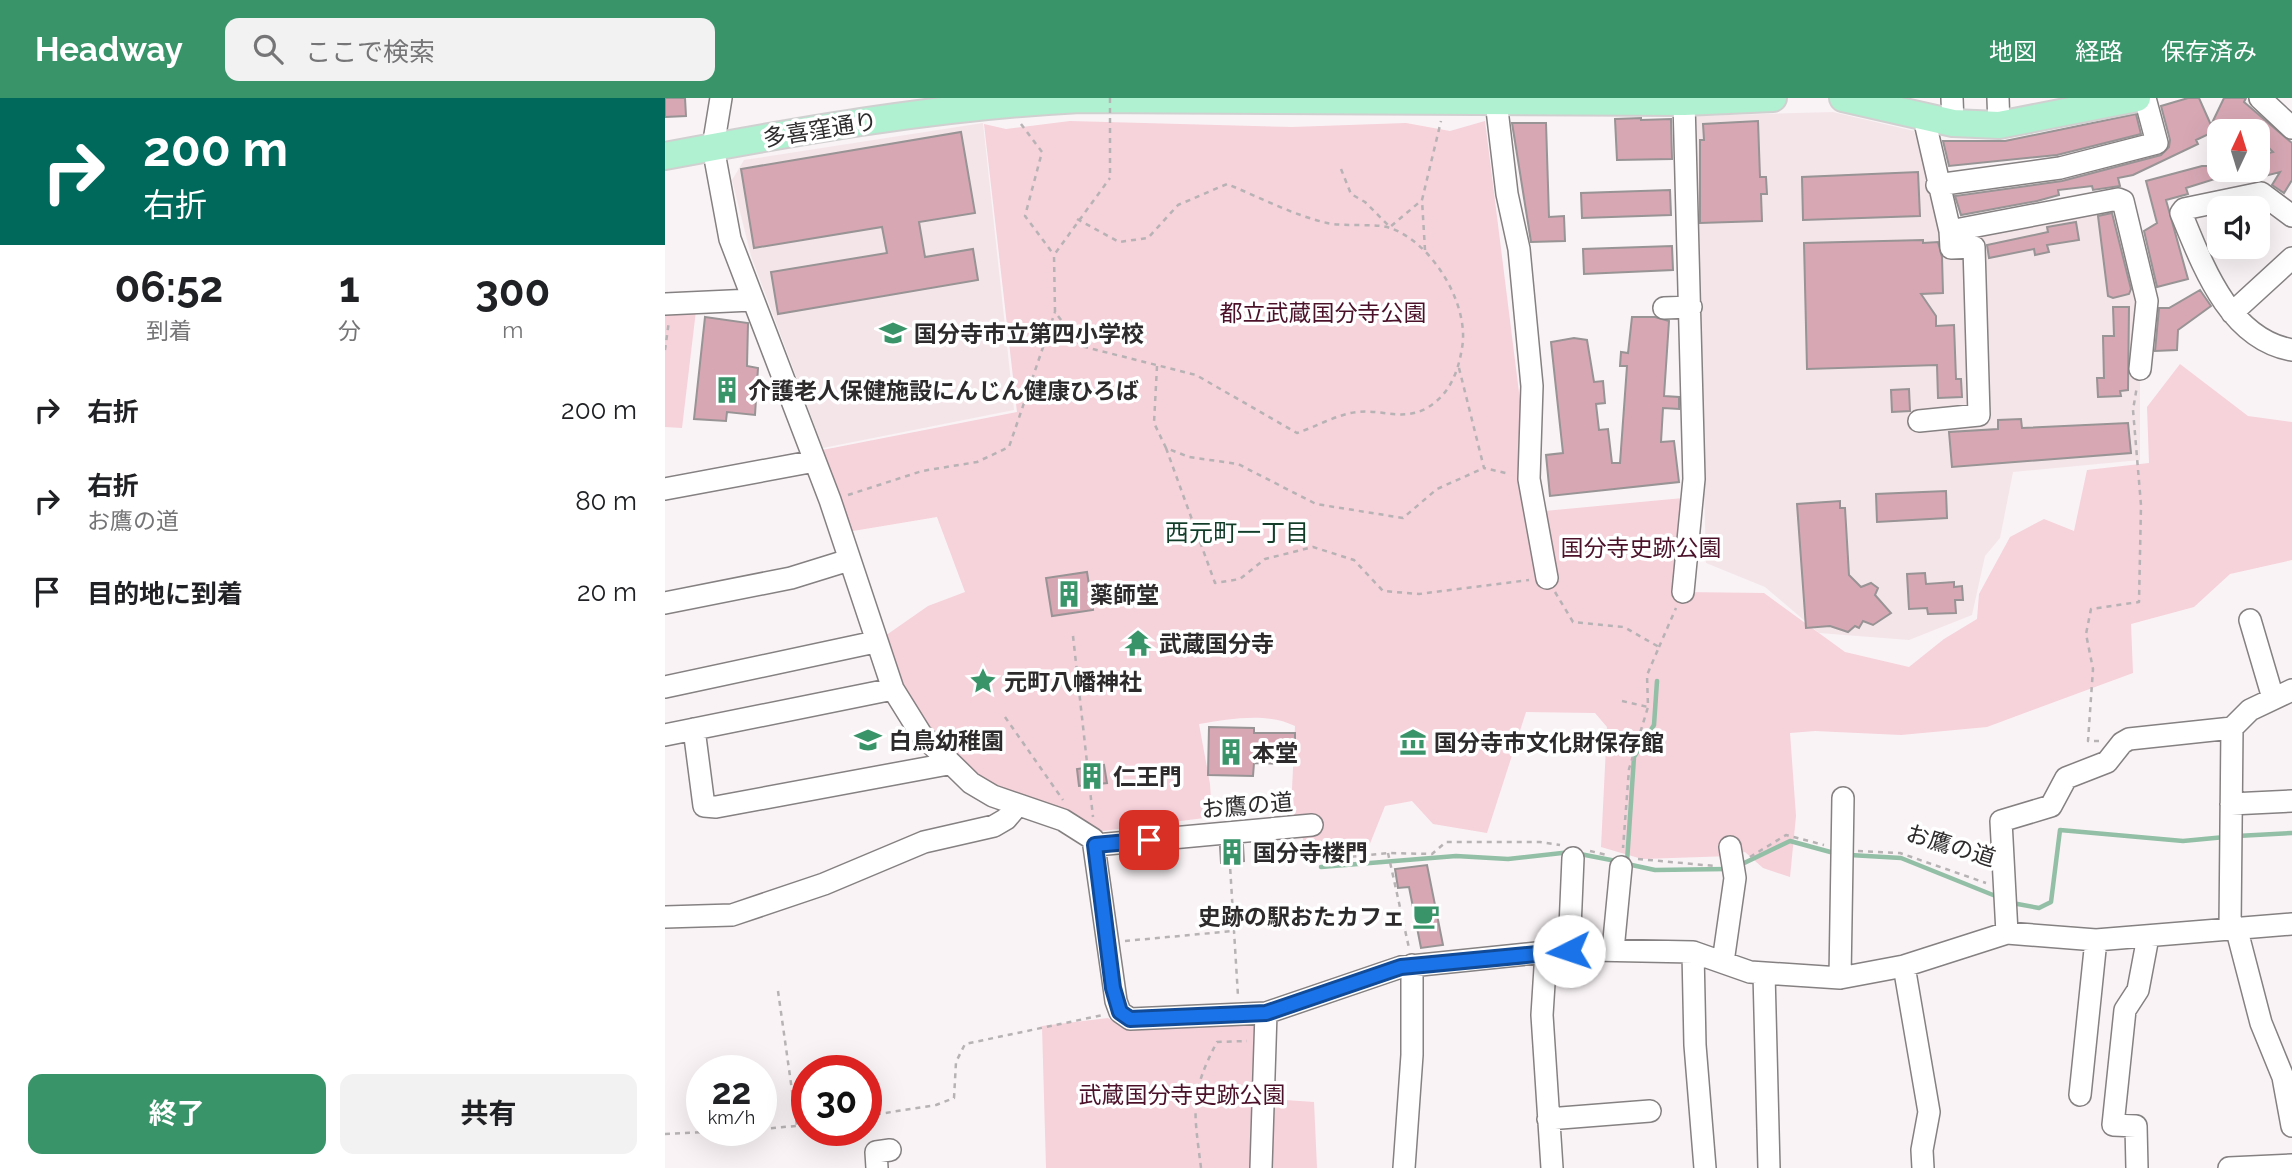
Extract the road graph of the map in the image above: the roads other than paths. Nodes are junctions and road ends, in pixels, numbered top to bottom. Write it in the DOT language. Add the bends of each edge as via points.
graph roads {
  1 [pos="721,98"];
  2 [pos="1762,98"];
  3 [pos="1773,98"];
  4 [pos="1999,98"];
  5 [pos="2137,98"];
  6 [pos="2145,98"];
  7 [pos="2260,98"];
  8 [pos="1638,99"];
  9 [pos="1852,99"];
  10 [pos="1496,101"];
  11 [pos="1684,102"];
  12 [pos="1952,111"];
  13 [pos="1924,118"];
  14 [pos="2289,119"];
  15 [pos="1999,125"];
  16 [pos="713,147"];
  17 [pos="665,156"];
  18 [pos="1937,186"];
  19 [pos="2292,216"];
  20 [pos="1950,231"];
  21 [pos="2289,267"];
  22 [pos="752,300"];
  23 [pos="668,304"];
  24 [pos="1664,307"];
  25 [pos="1691,307"];
  26 [pos="2232,313"];
  27 [pos="2292,351"];
  28 [pos="2140,369"];
  29 [pos="1919,421"];
  30 [pos="815,461"];
  31 [pos="665,489"];
  32 [pos="849,560"];
  33 [pos="1548,578"];
  34 [pos="1683,592"];
  35 [pos="665,603"];
  36 [pos="2250,620"];
  37 [pos="876,642"];
  38 [pos="665,687"];
  39 [pos="893,689"];
  40 [pos="2283,694"];
  41 [pos="2232,727"];
  42 [pos="694,729"];
  43 [pos="665,735"];
  44 [pos="948,764"];
  45 [pos="1843,798"];
  46 [pos="2292,801"];
  47 [pos="2231,804"];
  48 [pos="1017,806"];
  49 [pos="1312,825"];
  50 [pos="1091,839"];
  51 [pos="1574,851"];
  52 [pos="1618,860"];
  53 [pos="1733,864"];
  54 [pos="665,917"];
  55 [pos="2292,924"];
  56 [pos="2233,927"];
  57 [pos="2007,933"];
  58 [pos="2148,937"];
  59 [pos="2095,940"];
  60 [pos="1613,950"];
  61 [pos="1569,951"];
  62 [pos="1693,952"];
  63 [pos="1546,953"];
  64 [pos="1723,962"];
  65 [pos="1412,965"];
  66 [pos="1904,966"];
  67 [pos="1764,973"];
  68 [pos="1840,978"];
  69 [pos="1266,1013"];
  70 [pos="2080,1095"];
  71 [pos="1650,1111"];
  72 [pos="1548,1119"];
  73 [pos="2292,1126"];
  74 [pos="1923,1159"];
  75 [pos="2292,1165"];
  76 [pos="1261,1168"];
  77 [pos="1404,1168"];
  78 [pos="1552,1168"];
  79 [pos="1705,1168"];
  80 [pos="1769,1168"];
  81 [pos="2137,1168"];
  82 [pos="2229,1168"];
  1 -- 16 [label="street"];
  2 -- 3 [label="main road, 多喜窪通り"];
  2 -- 11 [label="main road, 多喜窪通り"];
  4 -- 15 [label="street"];
  5 -- 15 [label="main road"];
  6 -- 18 [label="street" via="2157,142 2060,167"];
  7 -- 14 [label="street"];
  8 -- 10 [label="main road, 多喜窪通り"];
  8 -- 11 [label="main road, 多喜窪通り"];
  9 -- 13 [label="main road"];
  10 -- 16 [label="main road, 多喜窪通り" via="1080,99 1005,103"];
  10 -- 33 [label="street" via="1519,249 1532,386 1529,479"];
  11 -- 25 [label="street"];
  12 -- 13 [label="main road"];
  12 -- 15 [label="main road"];
  13 -- 18 [label="street"];
  16 -- 17 [label="main road, 多喜窪通り"];
  16 -- 22 [label="street" via="730,239"];
  18 -- 20 [label="street"];
  19 -- 26 [label="street" via="2261,193 2181,213"];
  20 -- 28 [label="street" via="2123,201 2147,301"];
  20 -- 29 [label="street" via="1951,248 1974,247 1979,415"];
  21 -- 26 [label="street"];
  22 -- 23 [label="street"];
  22 -- 30 [label="street"];
  24 -- 25 [label="street"];
  25 -- 34 [label="street" via="1694,497"];
  26 -- 27 [label="street" via="2256,338"];
  30 -- 31 [label="street"];
  30 -- 32 [label="street"];
  32 -- 35 [label="street" via="791,578"];
  32 -- 37 [label="street"];
  36 -- 40 [label="street"];
  37 -- 38 [label="street"];
  37 -- 39 [label="street"];
  39 -- 42 [label="street"];
  39 -- 44 [label="street" via="921,734"];
  40 -- 41 [label="street" via="2250,710"];
  41 -- 47 [label="street"];
  41 -- 57 [label="street" via="2150,735 2122,743 2107,762 2066,778 2051,806 2001,821"];
  42 -- 43 [label="street"];
  42 -- 44 [label="street" via="704,806"];
  44 -- 48 [label="street" via="982,790"];
  45 -- 68 [label="street"];
  46 -- 47 [label="street"];
  47 -- 56 [label="street"];
  48 -- 50 [label="street" via="1063,820"];
  48 -- 54 [label="street" via="994,826 924,842 824,884 732,915"];
  49 -- 50 [label="street, お鷹の道"];
  50 -- 69 [label="street" via="1120,1012 1130,1019"];
  51 -- 61 [label="street"];
  52 -- 60 [label="street"];
  53 -- 64 [label="street"];
  55 -- 56 [label="street"];
  56 -- 58 [label="street"];
  56 -- 73 [label="street" via="2260,1023 2283,1077"];
  57 -- 59 [label="street"];
  57 -- 66 [label="street"];
  58 -- 59 [label="street"];
  58 -- 81 [label="street" via="2138,990 2125,1010 2113,1125 2136,1126"];
  59 -- 70 [label="street"];
  60 -- 61 [label="street"];
  60 -- 62 [label="street"];
  61 -- 63 [label="street"];
  62 -- 64 [label="street"];
  62 -- 79 [label="street"];
  63 -- 65 [label="street"];
  63 -- 72 [label="street" via="1542,1015"];
  64 -- 67 [label="street"];
  65 -- 69 [label="street"];
  65 -- 77 [label="street" via="1412,1055"];
  66 -- 68 [label="street"];
  66 -- 74 [label="street" via="1929,1112"];
  67 -- 68 [label="street"];
  67 -- 80 [label="street"];
  69 -- 76 [label="street"];
  71 -- 72 [label="street"];
  72 -- 78 [label="street"];
  75 -- 82 [label="street"];
}
